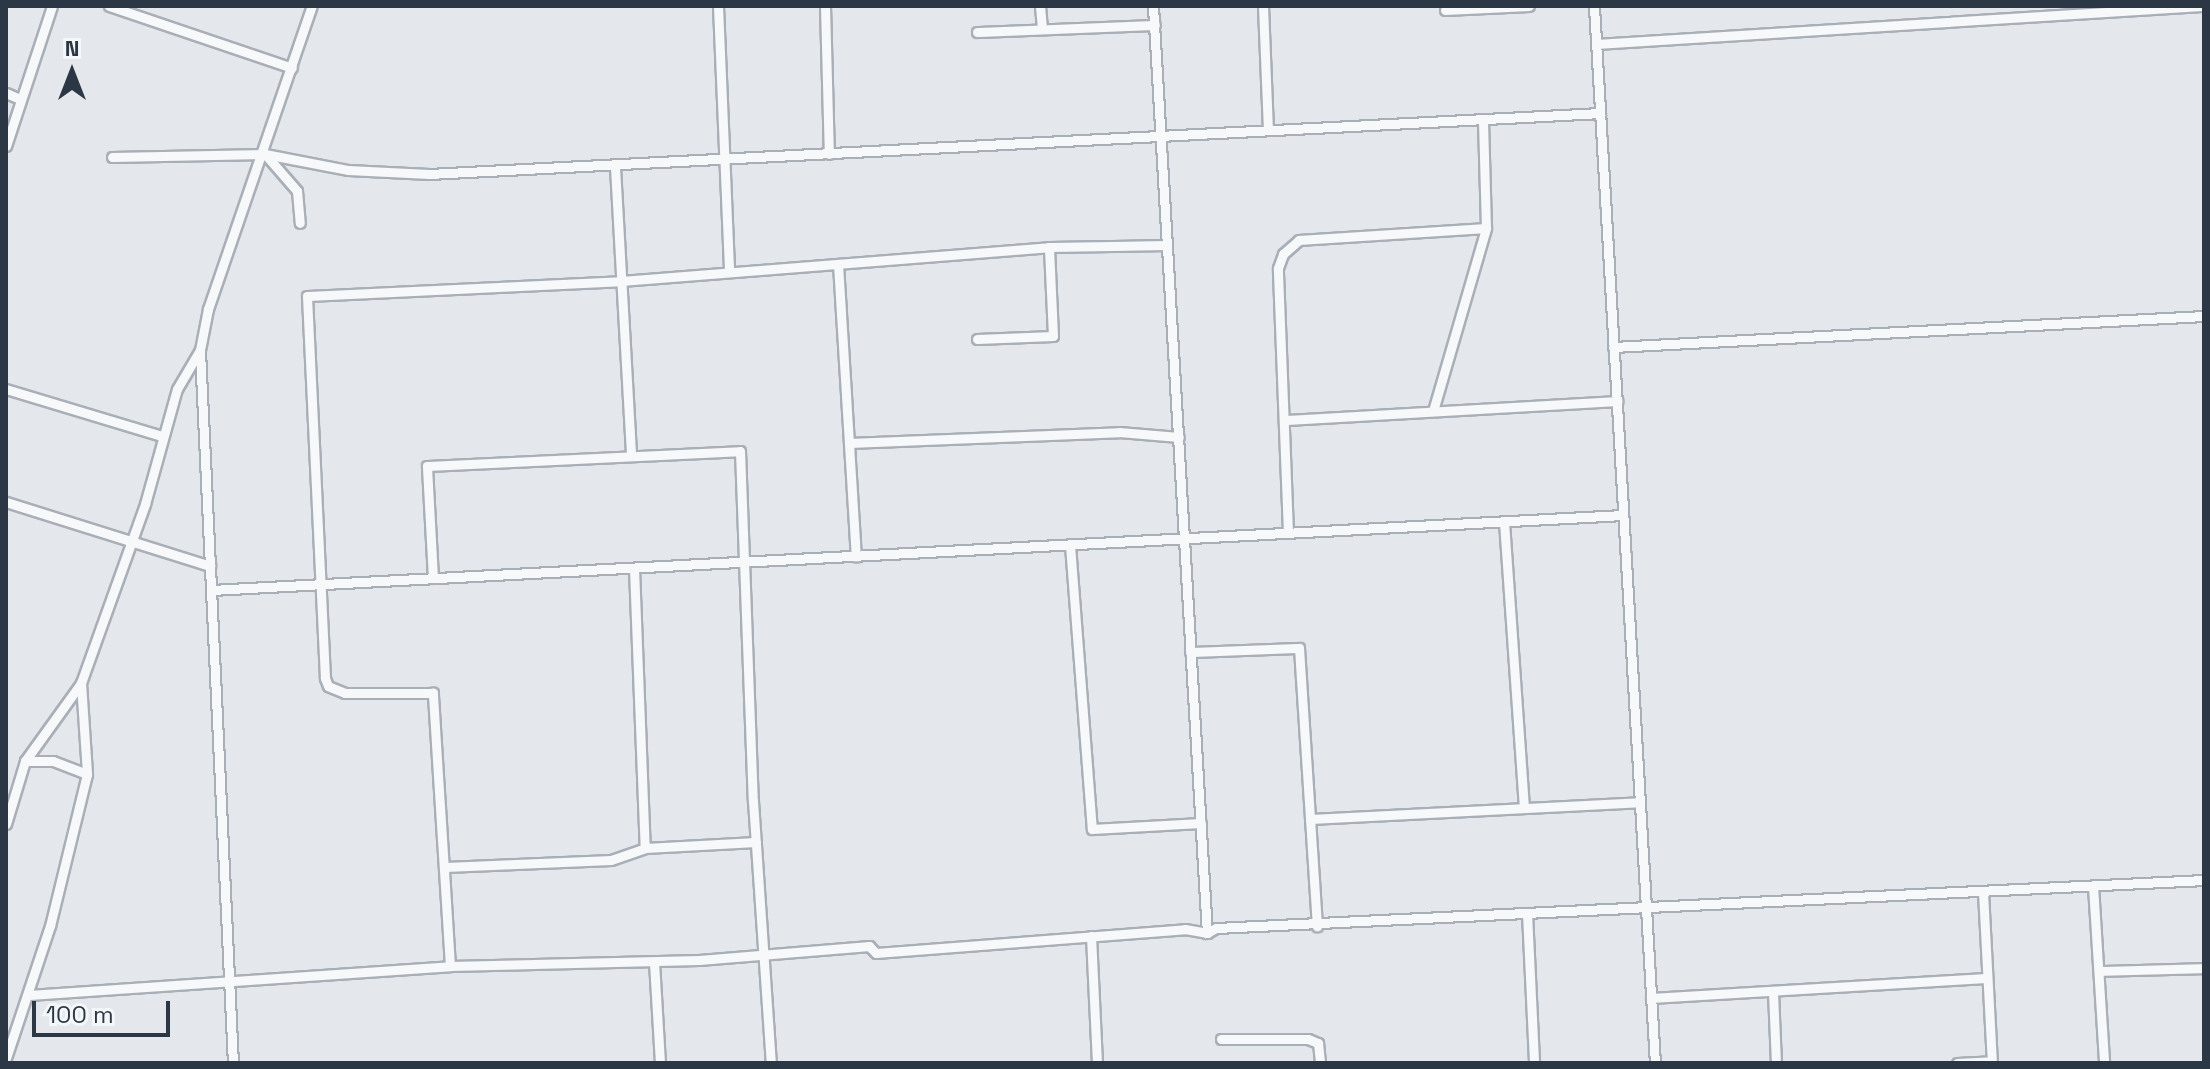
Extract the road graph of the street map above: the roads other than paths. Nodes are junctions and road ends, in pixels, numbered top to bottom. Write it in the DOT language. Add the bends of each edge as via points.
graph roads {
  1 [pos="52,6"];
  2 [pos="109,6"];
  3 [pos="158,6"];
  4 [pos="312,6"];
  5 [pos="718,6"];
  6 [pos="825,6"];
  7 [pos="1040,6"];
  8 [pos="1153,6"];
  9 [pos="1263,6"];
  10 [pos="1529,6"];
  11 [pos="1594,6"];
  12 [pos="2202,6"];
  13 [pos="1477,7"];
  14 [pos="1445,10"];
  15 [pos="154,19"];
  16 [pos="1155,25"];
  17 [pos="1042,29"];
  18 [pos="977,32"];
  19 [pos="1596,44"];
  20 [pos="292,68"];
  21 [pos="6,93"];
  22 [pos="18,98"];
  23 [pos="1600,113"];
  24 [pos="1483,119"];
  25 [pos="1268,130"];
  26 [pos="1161,135"];
  27 [pos="6,146"];
  28 [pos="263,154"];
  29 [pos="829,154"];
  30 [pos="112,157"];
  31 [pos="722,160"];
  32 [pos="615,167"];
  33 [pos="300,223"];
  34 [pos="1486,228"];
  35 [pos="1167,245"];
  36 [pos="1049,247"];
  37 [pos="838,264"];
  38 [pos="729,271"];
  39 [pos="621,281"];
  40 [pos="2204,316"];
  41 [pos="977,339"];
  42 [pos="1613,347"];
  43 [pos="200,350"];
  44 [pos="6,389"];
  45 [pos="1617,401"];
  46 [pos="1433,411"];
  47 [pos="1287,420"];
  48 [pos="162,436"];
  49 [pos="1179,437"];
  50 [pos="849,443"];
  51 [pos="631,456"];
  52 [pos="6,502"];
  53 [pos="1623,515"];
  54 [pos="1504,522"];
  55 [pos="1288,533"];
  56 [pos="1184,539"];
  57 [pos="132,541"];
  58 [pos="1070,545"];
  59 [pos="856,556"];
  60 [pos="744,562"];
  61 [pos="210,566"];
  62 [pos="634,568"];
  63 [pos="433,578"];
  64 [pos="322,584"];
  65 [pos="211,590"];
  66 [pos="1190,652"];
  67 [pos="81,683"];
  68 [pos="25,761"];
  69 [pos="87,774"];
  70 [pos="1640,802"];
  71 [pos="1524,807"];
  72 [pos="1310,819"];
  73 [pos="1201,823"];
  74 [pos="6,824"];
  75 [pos="756,842"];
  76 [pos="645,848"];
  77 [pos="445,867"];
  78 [pos="2204,880"];
  79 [pos="2093,886"];
  80 [pos="1983,892"];
  81 [pos="1646,910"];
  82 [pos="1527,913"];
  83 [pos="1317,926"];
  84 [pos="1207,933"];
  85 [pos="1091,936"];
  86 [pos="766,954"];
  87 [pos="654,962"];
  88 [pos="450,966"];
  89 [pos="2204,968"];
  90 [pos="2099,971"];
  91 [pos="1985,978"];
  92 [pos="229,984"];
  93 [pos="1773,992"];
  94 [pos="29,995"];
  95 [pos="1651,998"];
  96 [pos="1221,1039"];
  97 [pos="6,1058"];
  98 [pos="1992,1062"];
  99 [pos="233,1063"];
  100 [pos="660,1063"];
  101 [pos="771,1063"];
  102 [pos="1097,1063"];
  103 [pos="1320,1063"];
  104 [pos="1534,1063"];
  105 [pos="1655,1063"];
  106 [pos="1776,1063"];
  107 [pos="1957,1063"];
  108 [pos="2104,1063"];
  1 -- 22 [label="street"];
  2 -- 15 [label="street"];
  3 -- 15 [label="street"];
  4 -- 20 [label="street"];
  5 -- 31 [label="street"];
  6 -- 29 [label="street"];
  7 -- 17 [label="street"];
  8 -- 16 [label="street"];
  9 -- 25 [label="street"];
  10 -- 13 [label="street"];
  11 -- 19 [label="street"];
  12 -- 19 [label="street"];
  13 -- 14 [label="street"];
  15 -- 20 [label="street"];
  16 -- 17 [label="street"];
  16 -- 26 [label="street"];
  17 -- 18 [label="street"];
  19 -- 23 [label="street"];
  20 -- 28 [label="street"];
  21 -- 22 [label="street"];
  22 -- 27 [label="street"];
  23 -- 24 [label="street"];
  23 -- 42 [label="street"];
  24 -- 25 [label="street"];
  24 -- 34 [label="street"];
  25 -- 26 [label="street"];
  26 -- 29 [label="street"];
  26 -- 35 [label="street"];
  28 -- 30 [label="street"];
  28 -- 32 [label="street" via="390,175"];
  28 -- 33 [label="street" via="297,191"];
  28 -- 43 [label="street" via="208,309"];
  29 -- 31 [label="street"];
  31 -- 32 [label="street"];
  31 -- 38 [label="street"];
  32 -- 39 [label="street"];
  34 -- 46 [label="street"];
  34 -- 47 [label="street" via="1292,241 1278,268"];
  35 -- 36 [label="street"];
  35 -- 49 [label="street"];
  36 -- 37 [label="street"];
  36 -- 41 [label="street" via="1053,336"];
  37 -- 38 [label="street"];
  37 -- 50 [label="street"];
  38 -- 39 [label="street"];
  39 -- 51 [label="street"];
  39 -- 64 [label="street" via="307,296"];
  40 -- 42 [label="street"];
  42 -- 45 [label="street"];
  43 -- 48 [label="street" via="177,389"];
  43 -- 61 [label="street"];
  44 -- 48 [label="street"];
  45 -- 46 [label="street"];
  45 -- 53 [label="street"];
  46 -- 47 [label="street"];
  47 -- 55 [label="street"];
  48 -- 57 [label="street"];
  49 -- 50 [label="street" via="1119,432"];
  49 -- 56 [label="street"];
  50 -- 59 [label="street"];
  51 -- 60 [label="street" via="740,451"];
  51 -- 63 [label="street" via="427,466"];
  52 -- 57 [label="street"];
  53 -- 54 [label="street"];
  53 -- 70 [label="street"];
  54 -- 55 [label="street"];
  54 -- 71 [label="street"];
  55 -- 56 [label="street"];
  56 -- 58 [label="street"];
  56 -- 66 [label="street"];
  57 -- 61 [label="street"];
  57 -- 67 [label="street"];
  58 -- 59 [label="street"];
  58 -- 73 [label="street" via="1092,829"];
  59 -- 60 [label="street"];
  60 -- 62 [label="street"];
  60 -- 75 [label="street"];
  61 -- 65 [label="street"];
  62 -- 63 [label="street"];
  62 -- 76 [label="street"];
  63 -- 64 [label="street"];
  64 -- 65 [label="street"];
  64 -- 77 [label="street" via="328,686 345,693 433,693"];
  65 -- 92 [label="street"];
  66 -- 72 [label="street" via="1299,648"];
  66 -- 73 [label="street"];
  67 -- 68 [label="street"];
  67 -- 69 [label="street"];
  68 -- 69 [label="street" via="53,761"];
  68 -- 74 [label="street"];
  69 -- 94 [label="street"];
  70 -- 71 [label="street"];
  70 -- 81 [label="street"];
  71 -- 72 [label="street"];
  72 -- 83 [label="street"];
  73 -- 84 [label="street"];
  75 -- 76 [label="street"];
  75 -- 86 [label="street"];
  76 -- 77 [label="street" via="611,860"];
  77 -- 88 [label="street"];
  78 -- 79 [label="street"];
  79 -- 80 [label="street"];
  79 -- 90 [label="street"];
  80 -- 81 [label="street"];
  80 -- 91 [label="street"];
  81 -- 82 [label="street"];
  81 -- 95 [label="street"];
  82 -- 83 [label="street"];
  82 -- 104 [label="street"];
  83 -- 84 [label="street" via="1216,928"];
  84 -- 85 [label="street" via="1185,929"];
  85 -- 86 [label="street" via="876,953 869,946"];
  85 -- 102 [label="street"];
  86 -- 87 [label="street"];
  86 -- 101 [label="street"];
  87 -- 88 [label="street"];
  87 -- 100 [label="street"];
  88 -- 92 [label="street"];
  89 -- 90 [label="street"];
  90 -- 108 [label="street"];
  91 -- 93 [label="street"];
  91 -- 98 [label="street"];
  92 -- 94 [label="street"];
  92 -- 99 [label="street"];
  93 -- 95 [label="street"];
  93 -- 106 [label="street"];
  94 -- 97 [label="street"];
  95 -- 105 [label="street"];
  96 -- 103 [label="street" via="1308,1039 1318,1043"];
  98 -- 107 [label="street"];
}
